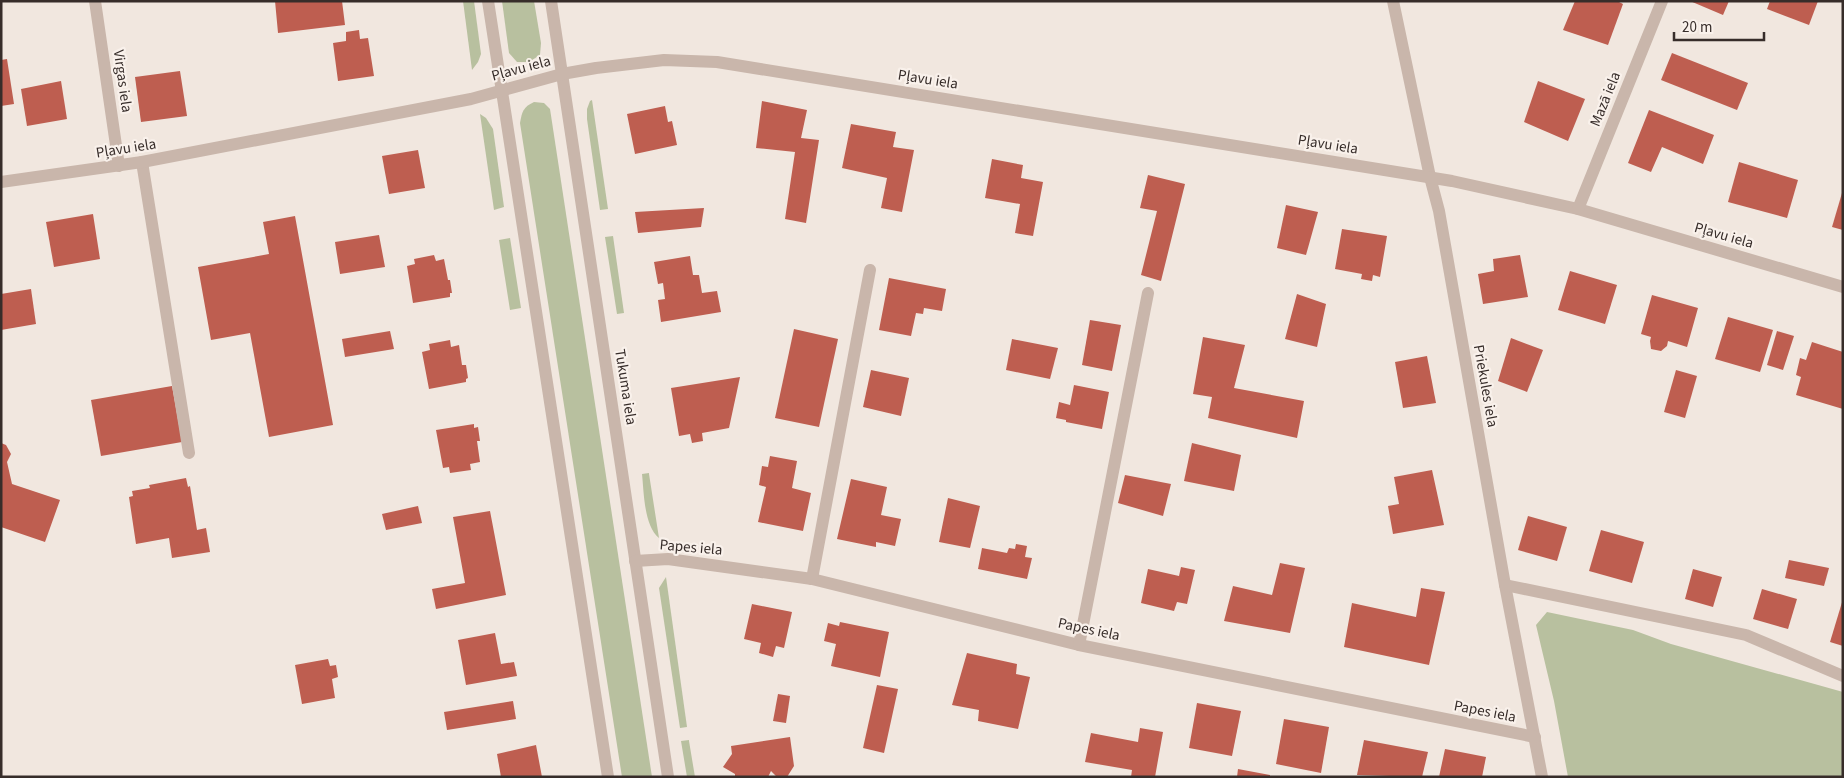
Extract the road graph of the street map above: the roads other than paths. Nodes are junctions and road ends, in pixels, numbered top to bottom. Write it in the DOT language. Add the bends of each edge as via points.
graph roads {
  1 [pos="95,1"];
  2 [pos="488,1"];
  3 [pos="551,1"];
  4 [pos="1393,1"];
  5 [pos="1662,1"];
  6 [pos="562,74"];
  7 [pos="501,90"];
  8 [pos="142,162"];
  9 [pos="119,166"];
  10 [pos="1430,177"];
  11 [pos="1,182"];
  12 [pos="1578,209"];
  13 [pos="870,270"];
  14 [pos="1843,287"];
  15 [pos="1148,294"];
  16 [pos="189,453"];
  17 [pos="635,561"];
  18 [pos="812,579"];
  19 [pos="1505,586"];
  20 [pos="1079,644"];
  21 [pos="1843,676"];
  22 [pos="1535,737"];
  23 [pos="608,777"];
  24 [pos="668,777"];
  25 [pos="1542,777"];
  1 -- 9 [label="street, Virgas iela"];
  2 -- 7 [label="street"];
  3 -- 6 [label="street, Tukuma iela"];
  4 -- 10 [label="street, Priekules iela"];
  5 -- 12 [label="street, Mazā iela"];
  6 -- 7 [label="street, Pļavu iela"];
  6 -- 10 [label="street, Pļavu iela" via="664,60 717,62"];
  6 -- 17 [label="street, Tukuma iela"];
  7 -- 8 [label="street, Pļavu iela" via="471,99"];
  7 -- 23 [label="street"];
  8 -- 9 [label="street, Pļavu iela"];
  8 -- 16 [label="street"];
  9 -- 11 [label="street, Pļavu iela"];
  10 -- 12 [label="street, Pļavu iela"];
  10 -- 19 [label="street, Priekules iela" via="1439,211"];
  12 -- 14 [label="street, Pļavu iela"];
  13 -- 18 [label="street"];
  15 -- 20 [label="street"];
  17 -- 18 [label="street, Papes iela" via="668,559"];
  17 -- 24 [label="street, Tukuma iela"];
  18 -- 20 [label="street, Papes iela"];
  19 -- 21 [label="street" via="1746,635"];
  19 -- 22 [label="street, Priekules iela"];
  20 -- 22 [label="street, Papes iela"];
  22 -- 25 [label="street, Priekules iela"];
}
